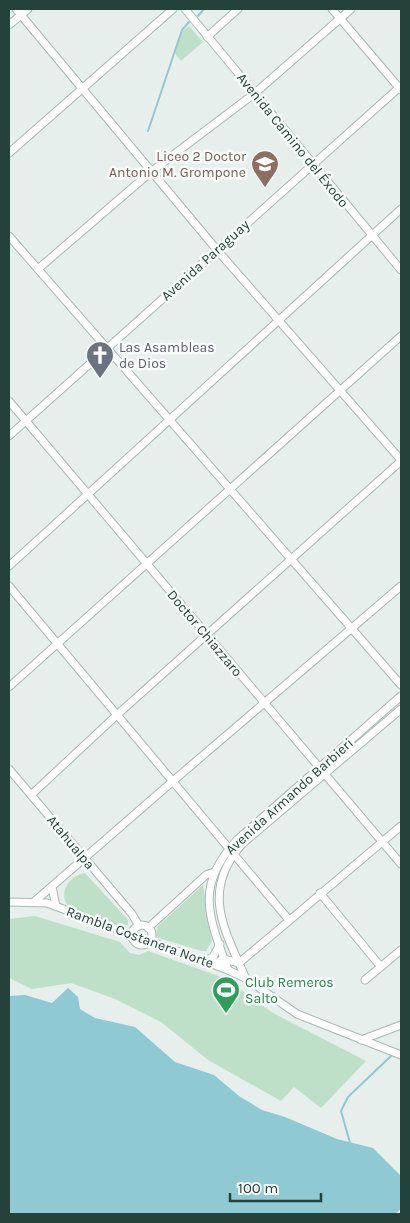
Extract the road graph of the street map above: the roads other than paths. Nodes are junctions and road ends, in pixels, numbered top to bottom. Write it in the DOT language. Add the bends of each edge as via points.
graph roads {
  1 [pos="16,9"];
  2 [pos="28,9"];
  3 [pos="173,9"];
  4 [pos="185,9"];
  5 [pos="238,9"];
  6 [pos="332,9"];
  7 [pos="351,9"];
  8 [pos="21,15"];
  9 [pos="340,18"];
  10 [pos="9,25"];
  11 [pos="207,37"];
  12 [pos="84,88"];
  13 [pos="401,88"];
  14 [pos="255,93"];
  15 [pos="9,153"];
  16 [pos="312,164"];
  17 [pos="152,171"];
  18 [pos="401,209"];
  19 [pos="372,235"];
  20 [pos="9,236"];
  21 [pos="217,250"];
  22 [pos="38,269"];
  23 [pos="401,270"];
  24 [pos="280,320"];
  25 [pos="401,336"];
  26 [pos="106,348"];
  27 [pos="342,390"];
  28 [pos="9,401"];
  29 [pos="26,421"];
  30 [pos="169,422"];
  31 [pos="9,436"];
  32 [pos="401,461"];
  33 [pos="230,490"];
  34 [pos="88,496"];
  35 [pos="292,560"];
  36 [pos="146,564"];
  37 [pos="9,566"];
  38 [pos="9,586"];
  39 [pos="401,586"];
  40 [pos="352,629"];
  41 [pos="207,636"];
  42 [pos="56,642"];
  43 [pos="401,685"];
  44 [pos="9,687"];
  45 [pos="401,696"];
  46 [pos="265,704"];
  47 [pos="401,710"];
  48 [pos="118,714"];
  49 [pos="319,768"];
  50 [pos="9,769"];
  51 [pos="326,775"];
  52 [pos="173,781"];
  53 [pos="31,795"];
  54 [pos="401,826"];
  55 [pos="382,842"];
  56 [pos="231,851"];
  57 [pos="86,859"];
  58 [pos="401,864"];
  59 [pos="213,872"];
  60 [pos="222,874"];
  61 [pos="52,887"];
  62 [pos="320,893"];
  63 [pos="36,901"];
  64 [pos="9,902"];
  65 [pos="56,906"];
  66 [pos="289,920"];
  67 [pos="139,926"];
  68 [pos="148,928"];
  69 [pos="132,933"];
  70 [pos="150,941"];
  71 [pos="220,944"];
  72 [pos="401,950"];
  73 [pos="224,958"];
  74 [pos="205,961"];
  75 [pos="239,962"];
  76 [pos="213,964"];
  77 [pos="381,967"];
  78 [pos="228,970"];
  79 [pos="247,979"];
  80 [pos="365,980"];
  81 [pos="401,1025"];
  82 [pos="361,1040"];
  83 [pos="401,1055"];
  1 -- 8 [label="street"];
  2 -- 8 [label="street"];
  3 -- 12 [label="street"];
  4 -- 11 [label="street, Avenida Camino del Éxodo"];
  5 -- 11 [label="street"];
  6 -- 9 [label="street"];
  7 -- 9 [label="street"];
  8 -- 10 [label="street"];
  8 -- 12 [label="street"];
  9 -- 13 [label="street"];
  9 -- 14 [label="street"];
  11 -- 14 [label="street, Avenida Camino del Éxodo"];
  12 -- 15 [label="street"];
  12 -- 17 [label="street"];
  13 -- 16 [label="street, Avenida Paraguay"];
  14 -- 16 [label="street, Avenida Camino del Éxodo"];
  14 -- 17 [label="street"];
  16 -- 19 [label="street, Avenida Camino del Éxodo"];
  16 -- 21 [label="street, Avenida Paraguay"];
  17 -- 21 [label="street"];
  17 -- 22 [label="street"];
  18 -- 19 [label="street"];
  19 -- 23 [label="street, Avenida Camino del Éxodo"];
  19 -- 24 [label="street"];
  20 -- 22 [label="street"];
  21 -- 24 [label="street"];
  21 -- 26 [label="street, Avenida Paraguay"];
  22 -- 26 [label="street"];
  24 -- 27 [label="street"];
  24 -- 30 [label="street"];
  25 -- 27 [label="street"];
  26 -- 29 [label="street, Avenida Paraguay"];
  26 -- 30 [label="street"];
  27 -- 32 [label="street"];
  27 -- 33 [label="street"];
  28 -- 29 [label="street, Doctor Chiazzaro"];
  29 -- 31 [label="street, Avenida Paraguay"];
  29 -- 34 [label="street, Doctor Chiazzaro"];
  30 -- 33 [label="street"];
  30 -- 34 [label="street"];
  32 -- 35 [label="street"];
  33 -- 35 [label="street"];
  33 -- 36 [label="street"];
  34 -- 36 [label="street, Doctor Chiazzaro"];
  34 -- 37 [label="street"];
  35 -- 40 [label="street"];
  35 -- 41 [label="street"];
  36 -- 41 [label="street, Doctor Chiazzaro"];
  36 -- 42 [label="street"];
  38 -- 42 [label="street"];
  39 -- 40 [label="street"];
  40 -- 43 [label="street"];
  40 -- 46 [label="street"];
  41 -- 46 [label="street, Doctor Chiazzaro"];
  41 -- 48 [label="street"];
  42 -- 44 [label="street"];
  42 -- 48 [label="street"];
  45 -- 49 [label="street, Avenida Armando Barbieri"];
  46 -- 49 [label="street, Doctor Chiazzaro"];
  46 -- 52 [label="street"];
  47 -- 51 [label="street, Avenida Armando Barbieri"];
  48 -- 52 [label="street"];
  48 -- 53 [label="street"];
  49 -- 51 [label="street, Doctor Chiazzaro"];
  49 -- 56 [label="street, Avenida Armando Barbieri"];
  50 -- 53 [label="street, Atahualpa"];
  51 -- 55 [label="street, Doctor Chiazzaro"];
  51 -- 56 [label="street, Avenida Armando Barbieri"];
  52 -- 56 [label="street"];
  52 -- 57 [label="street"];
  53 -- 57 [label="street, Atahualpa"];
  54 -- 55 [label="street"];
  55 -- 58 [label="street, Doctor Chiazzaro"];
  55 -- 62 [label="street"];
  56 -- 59 [label="street, Avenida Armando Barbieri" via="219,859"];
  56 -- 60 [label="street, Avenida Armando Barbieri"];
  56 -- 66 [label="street"];
  57 -- 61 [label="street"];
  57 -- 67 [label="street, Atahualpa"];
  59 -- 60 [label="street"];
  59 -- 68 [label="street"];
  59 -- 71 [label="street, Avenida Armando Barbieri" via="209,891 210,911"];
  60 -- 75 [label="street, Avenida Armando Barbieri" via="219,911"];
  61 -- 63 [label="street"];
  61 -- 65 [label="street"];
  62 -- 66 [label="street"];
  62 -- 77 [label="street"];
  63 -- 64 [label="street, Rambla Costanera Norte"];
  63 -- 65 [label="street, Rambla Costanera Norte"];
  65 -- 69 [label="street, Rambla Costanera Norte"];
  66 -- 75 [label="street"];
  67 -- 68 [label="street"];
  67 -- 69 [label="street"];
  68 -- 70 [label="street" via="152,935"];
  69 -- 70 [label="street" via="132,939 139,945"];
  70 -- 74 [label="street, Rambla Costanera Norte"];
  71 -- 73 [label="street, Avenida Armando Barbieri"];
  71 -- 74 [label="street" via="213,957"];
  72 -- 77 [label="street"];
  73 -- 75 [label="street"];
  73 -- 76 [label="street"];
  73 -- 78 [label="street, Avenida Armando Barbieri"];
  74 -- 76 [label="street, Rambla Costanera Norte"];
  75 -- 79 [label="street, Avenida Armando Barbieri"];
  76 -- 78 [label="street, Rambla Costanera Norte"];
  77 -- 80 [label="street"];
  78 -- 79 [label="street, Rambla Costanera Norte"];
  79 -- 82 [label="street, Rambla Costanera Norte" via="297,1014"];
  81 -- 82 [label="street"];
  82 -- 83 [label="street, Rambla Costanera Norte"];
}
